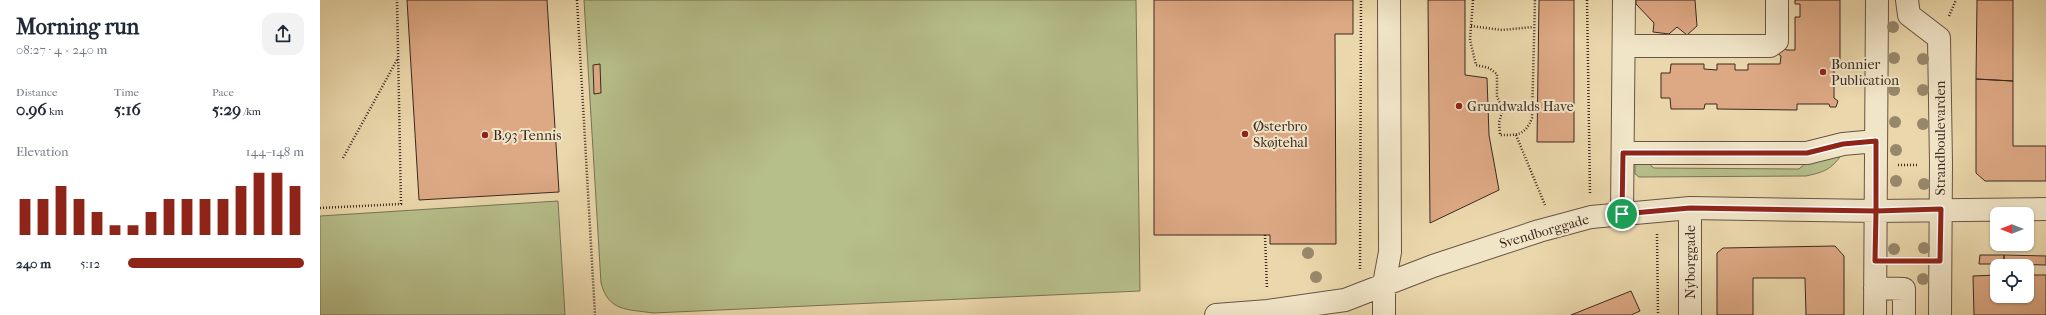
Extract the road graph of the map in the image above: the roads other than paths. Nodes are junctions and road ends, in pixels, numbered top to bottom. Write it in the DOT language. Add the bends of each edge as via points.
graph roads {
  1 [pos="1389,0"];
  2 [pos="1624,0"];
  3 [pos="1777,0"];
  4 [pos="1877,0"];
  5 [pos="1907,0"];
  6 [pos="1624,46"];
  7 [pos="1876,141"];
  8 [pos="1623,153"];
  9 [pos="1690,208"];
  10 [pos="1941,209"];
  11 [pos="2046,209"];
  12 [pos="1876,211"];
  13 [pos="1622,214"];
  14 [pos="1384,284"];
  15 [pos="1875,288"];
  16 [pos="1216,315"];
  17 [pos="1384,315"];
  18 [pos="1690,315"];
  19 [pos="1875,315"];
  20 [pos="1904,315"];
  21 [pos="1940,315"];
  1 -- 14 [label="street" via="1390,252"];
  2 -- 6 [label="street"];
  3 -- 6 [label="street" via="1777,41 1770,46"];
  4 -- 7 [label="street"];
  5 -- 10 [label="street, Strandboulevarden" via="1910,15 1939,38"];
  6 -- 8 [label="street"];
  7 -- 8 [label="street" via="1843,144 1807,153"];
  7 -- 12 [label="street"];
  8 -- 13 [label="street"];
  9 -- 12 [label="street, Svendborggade"];
  9 -- 13 [label="street, Svendborggade"];
  9 -- 18 [label="street, Nyborggade"];
  10 -- 11 [label="street, Svendborggade"];
  10 -- 12 [label="street, Svendborggade"];
  10 -- 21 [label="street, Strandboulevarden"];
  12 -- 15 [label="street"];
  13 -- 14 [label="street, Svendborggade" via="1591,217 1554,227"];
  14 -- 16 [label="street, Svendborggade" via="1345,300 1268,311"];
  14 -- 17 [label="street"];
  15 -- 19 [label="street"];
  15 -- 20 [label="street" via="1904,289"];
}
